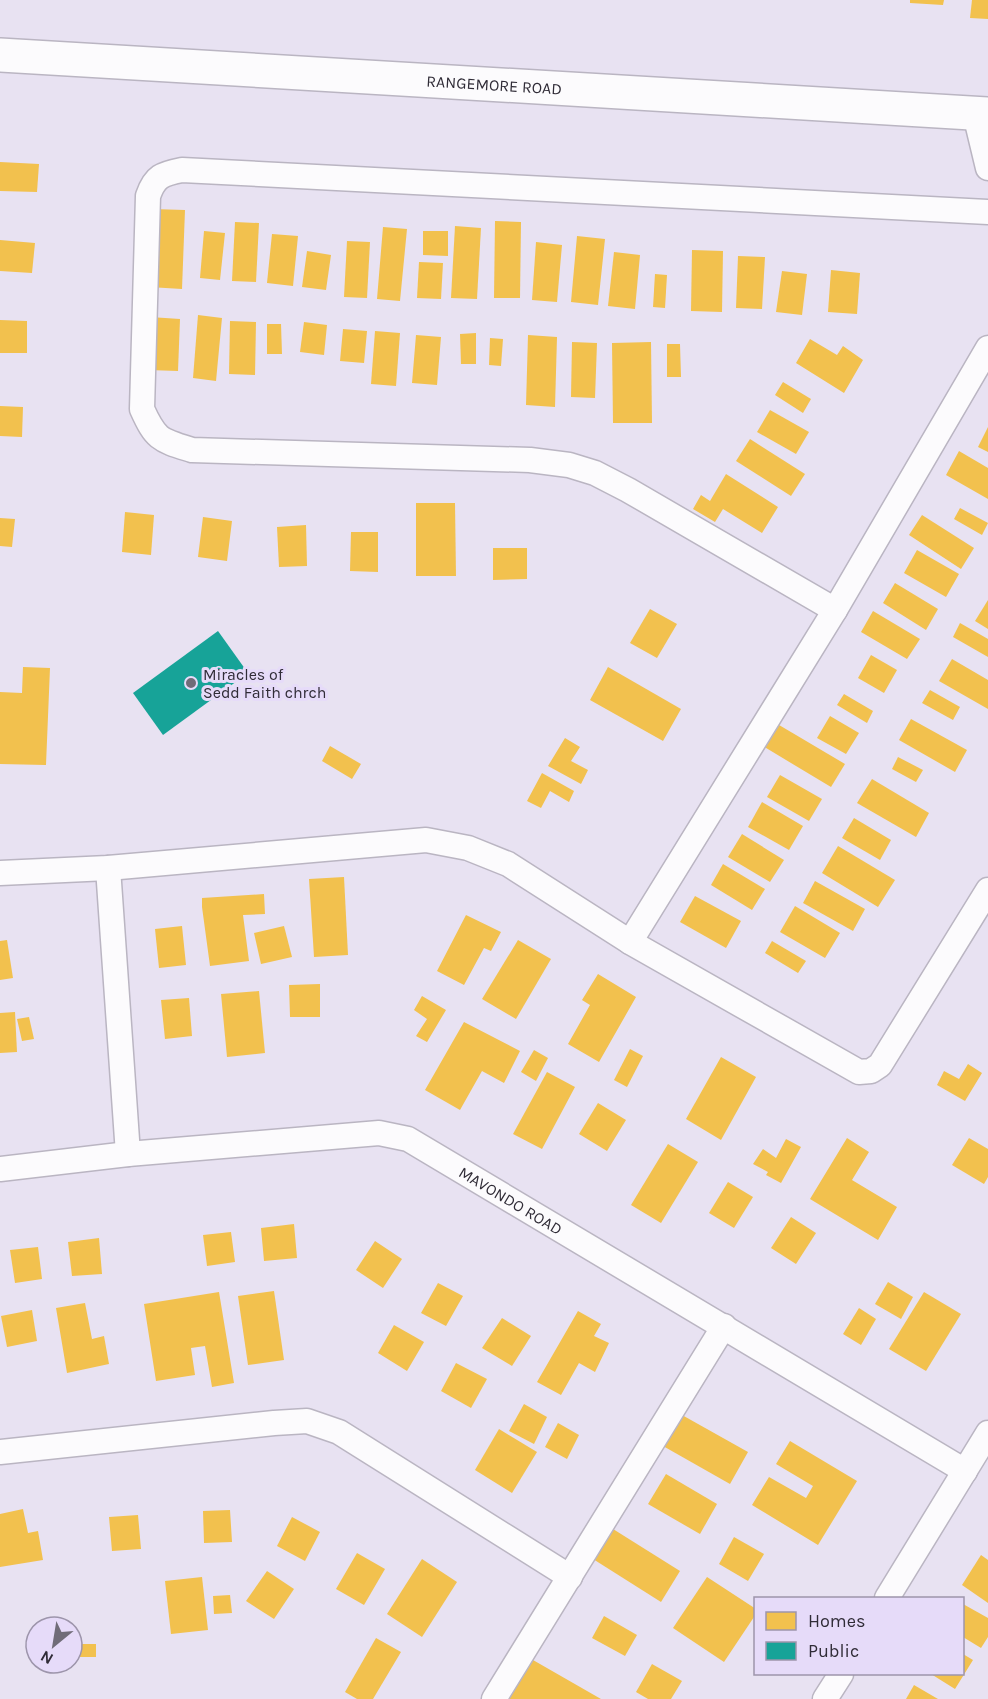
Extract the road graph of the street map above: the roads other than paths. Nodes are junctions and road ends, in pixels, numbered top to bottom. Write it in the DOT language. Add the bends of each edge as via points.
graph roads {
  1 [pos="0,56"];
  2 [pos="981,114"];
  3 [pos="988,168"];
  4 [pos="988,213"];
  5 [pos="988,348"];
  6 [pos="835,610"];
  7 [pos="108,868"];
  8 [pos="0,873"];
  9 [pos="988,890"];
  10 [pos="630,942"];
  11 [pos="128,1154"];
  12 [pos="0,1169"];
  13 [pos="724,1326"];
  14 [pos="988,1433"];
  15 [pos="0,1452"];
  16 [pos="966,1471"];
  17 [pos="570,1577"];
  18 [pos="888,1597"];
  19 [pos="840,1675"];
  20 [pos="494,1699"];
  21 [pos="825,1699"];
  1 -- 2 [label="street, RANGEMORE ROAD"];
  2 -- 3 [label="street"];
  4 -- 6 [label="street" via="182,170 162,174 152,184 148,196 141,409 151,430 163,442 192,450 530,460 569,465 628,490"];
  5 -- 6 [label="street"];
  6 -- 10 [label="street"];
  7 -- 8 [label="street"];
  7 -- 10 [label="street" via="426,840 468,848 508,864"];
  7 -- 11 [label="street"];
  9 -- 10 [label="street" via="880,1065 866,1072 859,1072"];
  11 -- 12 [label="street, MAVONDO ROAD"];
  11 -- 13 [label="street, MAVONDO ROAD" via="380,1133 408,1139"];
  13 -- 16 [label="street, MAVONDO ROAD"];
  13 -- 17 [label="street"];
  14 -- 16 [label="street"];
  15 -- 17 [label="street" via="307,1421 339,1432"];
  16 -- 18 [label="street"];
  17 -- 20 [label="street"];
  19 -- 21 [label="street"];
}
